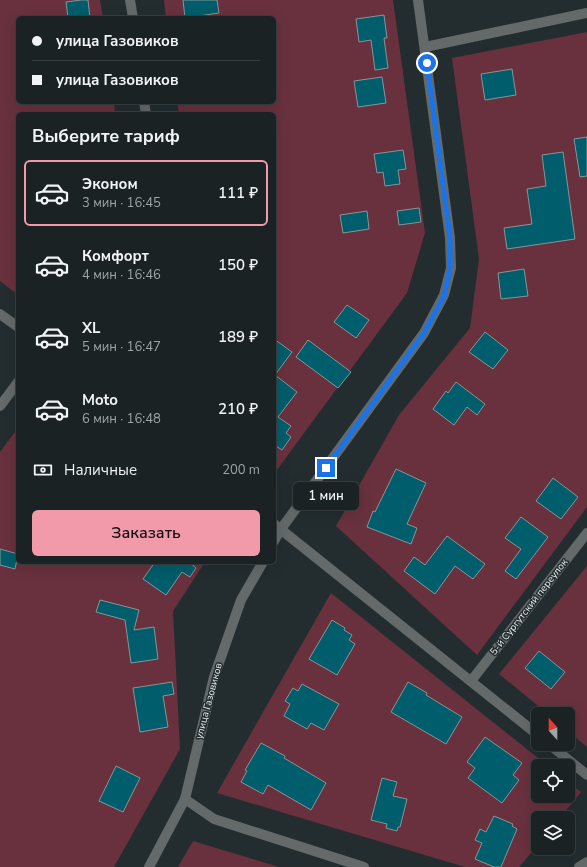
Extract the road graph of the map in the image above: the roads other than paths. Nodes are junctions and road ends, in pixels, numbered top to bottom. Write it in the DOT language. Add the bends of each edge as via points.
graph roads {
  1 [pos="130,0"];
  2 [pos="418,0"];
  3 [pos="587,13"];
  4 [pos="133,16"];
  5 [pos="425,47"];
  6 [pos="0,314"];
  7 [pos="16,326"];
  8 [pos="16,385"];
  9 [pos="0,406"];
  10 [pos="277,526"];
  11 [pos="587,533"];
  12 [pos="262,564"];
  13 [pos="471,681"];
  14 [pos="531,729"];
  15 [pos="558,751"];
  16 [pos="587,775"];
  17 [pos="185,799"];
  18 [pos="587,862"];
  19 [pos="149,867"];
  20 [pos="364,867"];
  21 [pos="579,867"];
  1 -- 4 [label="street"];
  2 -- 5 [label="street"];
  3 -- 5 [label="street"];
  5 -- 10 [label="street" via="450,238 450,268 444,296 424,333"];
  6 -- 7 [label="street"];
  8 -- 9 [label="street"];
  10 -- 13 [label="street"];
  11 -- 13 [label="street, 5-й Сургутский переулок"];
  12 -- 17 [label="street, улица Газовиков" via="242,600 214,677"];
  13 -- 14 [label="street"];
  15 -- 16 [label="street"];
  17 -- 19 [label="street, улица Газовиков"];
  17 -- 20 [label="street" via="214,819"];
  18 -- 21 [label="street"];
}
